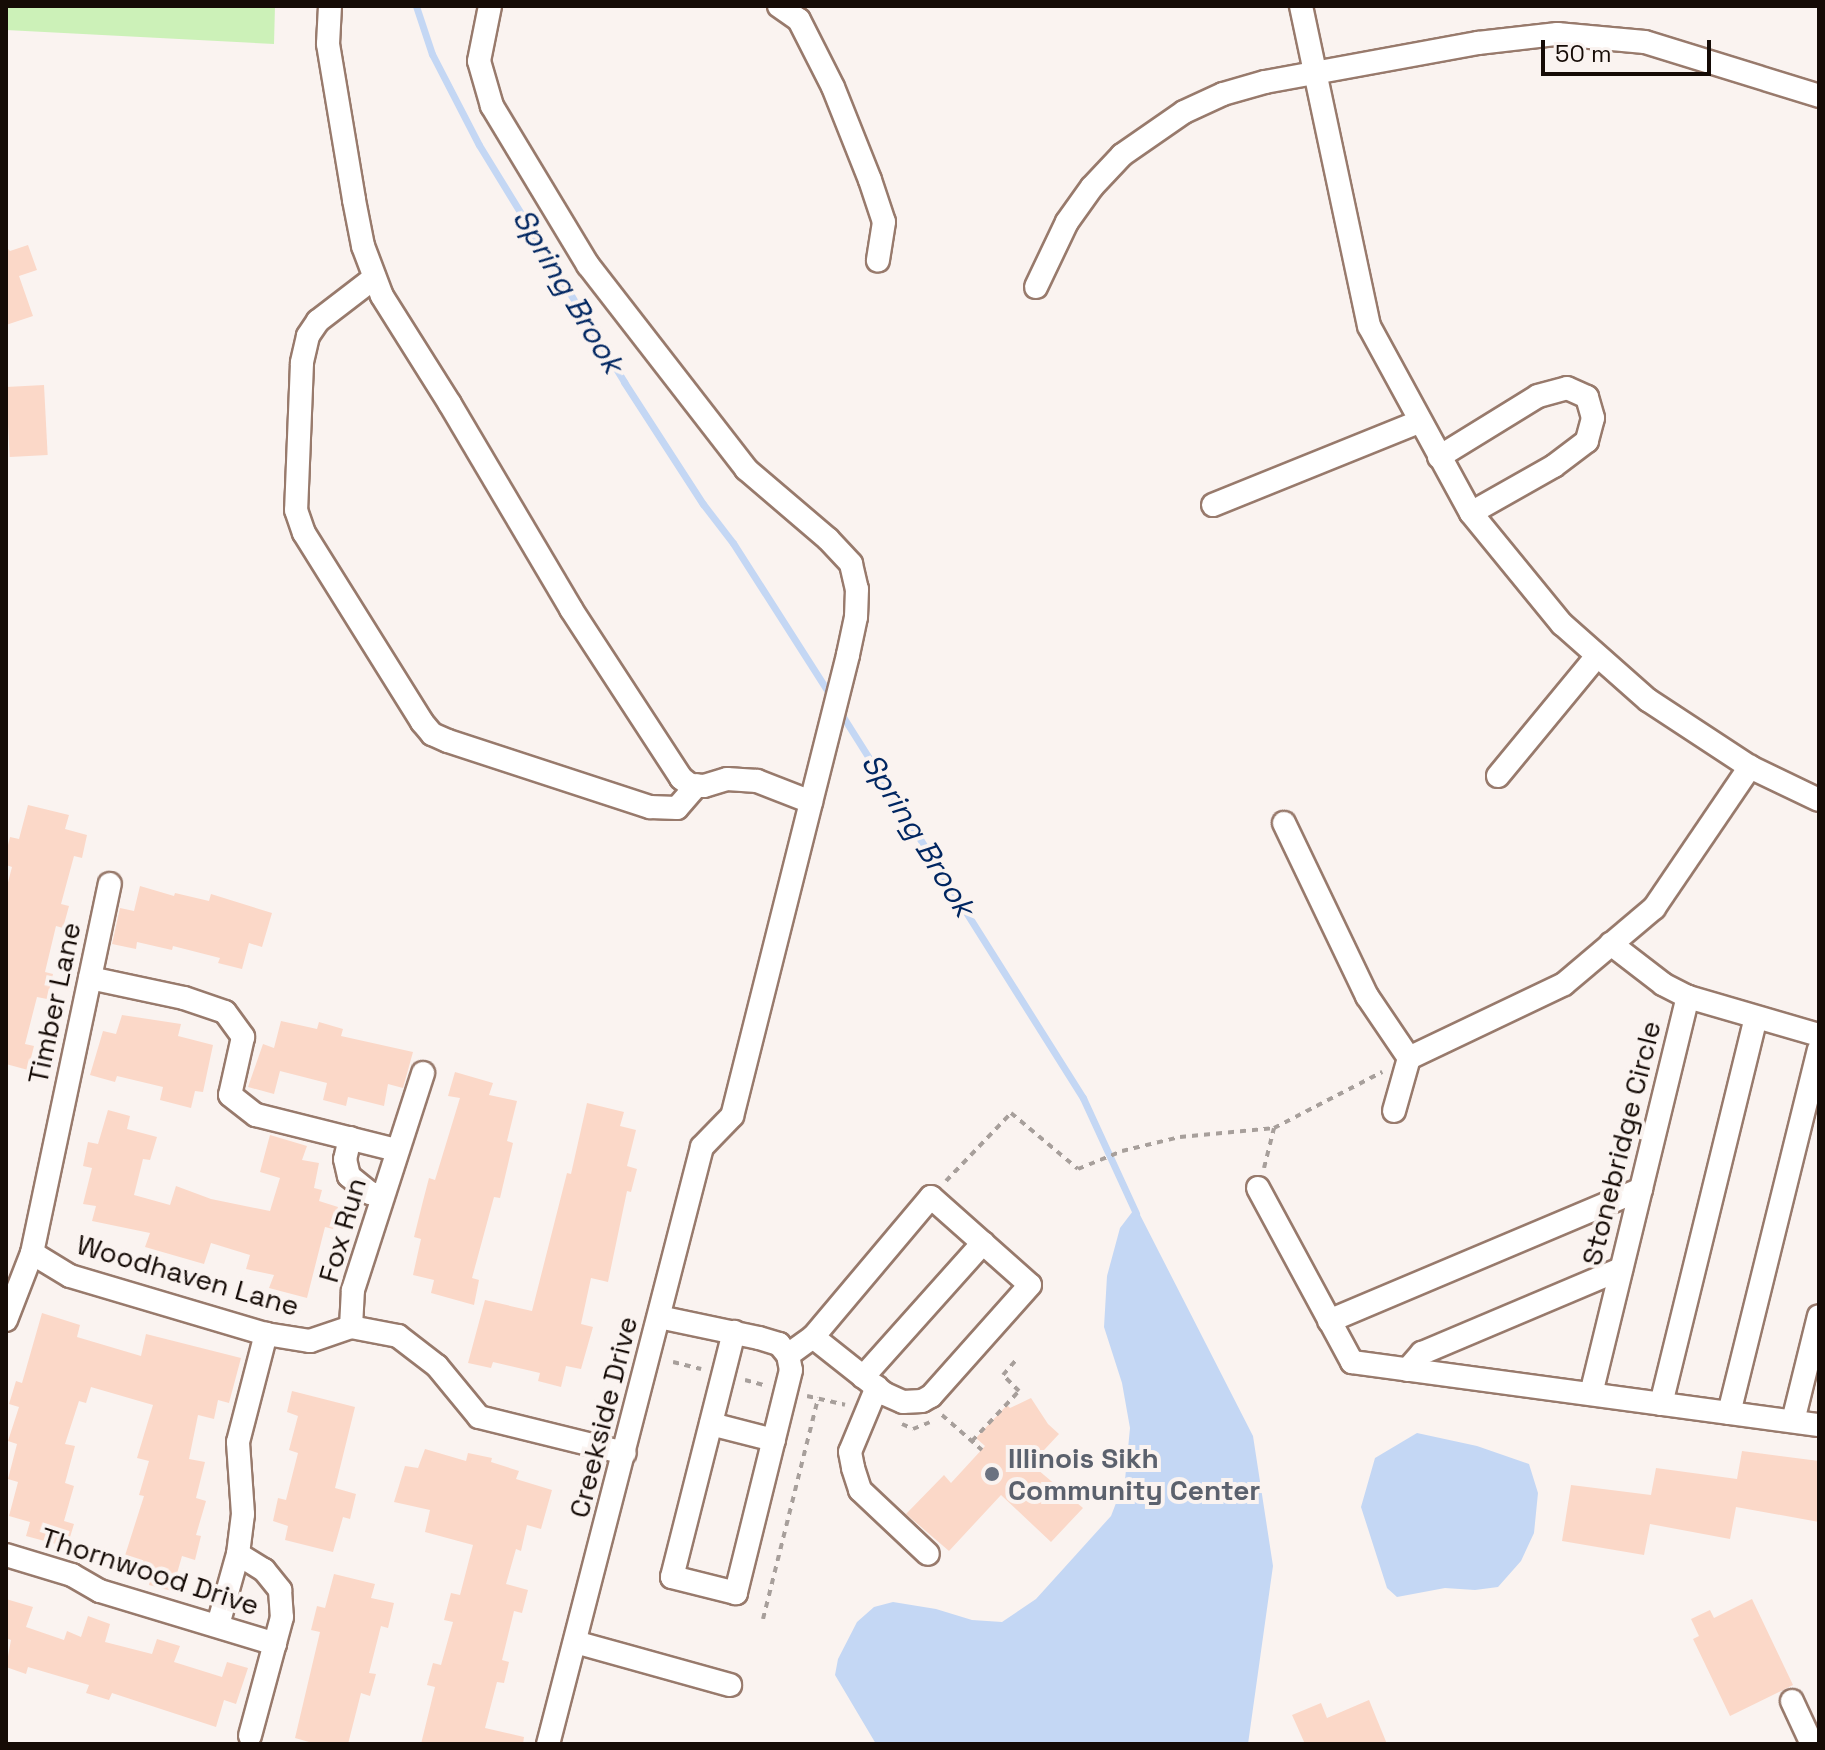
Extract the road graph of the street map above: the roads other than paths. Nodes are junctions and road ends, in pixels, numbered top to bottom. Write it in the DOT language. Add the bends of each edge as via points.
graph roads {
  1 [pos="330,6"];
  2 [pos="490,6"];
  3 [pos="779,6"];
  4 [pos="1301,6"];
  5 [pos="1314,75"];
  6 [pos="1819,96"];
  7 [pos="878,261"];
  8 [pos="374,278"];
  9 [pos="1036,287"];
  10 [pos="1418,422"];
  11 [pos="1439,457"];
  12 [pos="1213,505"];
  13 [pos="1471,513"];
  14 [pos="1596,657"];
  15 [pos="1750,767"];
  16 [pos="1498,776"];
  17 [pos="697,785"];
  18 [pos="1819,800"];
  19 [pos="811,802"];
  20 [pos="1284,823"];
  21 [pos="110,884"];
  22 [pos="1611,944"];
  23 [pos="90,978"];
  24 [pos="1688,997"];
  25 [pos="1756,1017"];
  26 [pos="1819,1035"];
  27 [pos="1819,1050"];
  28 [pos="1409,1058"];
  29 [pos="423,1073"];
  30 [pos="1394,1111"];
  31 [pos="350,1138"];
  32 [pos="396,1150"];
  33 [pos="1258,1188"];
  34 [pos="1641,1189"];
  35 [pos="382,1196"];
  36 [pos="983,1243"];
  37 [pos="32,1253"];
  38 [pos="1621,1269"];
  39 [pos="1819,1316"];
  40 [pos="659,1317"];
  41 [pos="6,1320"];
  42 [pos="1329,1321"];
  43 [pos="351,1327"];
  44 [pos="734,1332"];
  45 [pos="266,1334"];
  46 [pos="813,1337"];
  47 [pos="788,1355"];
  48 [pos="1407,1370"];
  49 [pos="870,1382"];
  50 [pos="1591,1394"];
  51 [pos="1661,1404"];
  52 [pos="1729,1413"];
  53 [pos="1793,1421"];
  54 [pos="711,1424"];
  55 [pos="1819,1425"];
  56 [pos="774,1440"];
  57 [pos="625,1453"];
  58 [pos="238,1554"];
  59 [pos="928,1554"];
  60 [pos="6,1555"];
  61 [pos="218,1625"];
  62 [pos="575,1642"];
  63 [pos="275,1644"];
  64 [pos="730,1685"];
  65 [pos="1792,1701"];
  66 [pos="250,1736"];
  67 [pos="548,1744"];
  68 [pos="1812,1744"];
  1 -- 8 [label="street" via="328,44 363,246"];
  2 -- 19 [label="street" via="479,61 492,106 588,265 746,469 851,564 856,617"];
  3 -- 7 [label="street" via="799,20 865,166 884,222"];
  4 -- 5 [label="street"];
  5 -- 6 [label="street" via="1531,35 1588,35 1645,42"];
  5 -- 9 [label="street" via="1223,94 1147,135 1092,187 1067,222"];
  5 -- 10 [label="street" via="1369,326"];
  8 -- 17 [label="street" via="571,609 681,778"];
  8 -- 17 [label="street" via="318,321 308,336 300,393 296,510 304,533 422,722 448,741 650,807 677,808"];
  10 -- 11 [label="street"];
  10 -- 12 [label="street"];
  11 -- 13 [label="street"];
  11 -- 13 [label="street" via="1538,396 1567,388 1587,397 1593,418 1587,441"];
  13 -- 14 [label="street" via="1533,593"];
  14 -- 15 [label="street" via="1660,709"];
  14 -- 16 [label="street"];
  15 -- 18 [label="street"];
  15 -- 22 [label="street" via="1654,908"];
  17 -- 19 [label="street" via="757,781"];
  19 -- 40 [label="street, Creekside Drive" via="732,1116 702,1147"];
  20 -- 28 [label="street" via="1367,996"];
  21 -- 23 [label="street, Timber Lane"];
  22 -- 24 [label="street, Stonebridge Circle"];
  22 -- 28 [label="street" via="1564,984"];
  23 -- 31 [label="street" via="225,1012 243,1037 230,1095 256,1115"];
  23 -- 37 [label="street, Timber Lane"];
  24 -- 25 [label="street"];
  24 -- 34 [label="street, Stonebridge Circle"];
  25 -- 26 [label="street"];
  25 -- 51 [label="street"];
  27 -- 52 [label="street"];
  28 -- 30 [label="street"];
  29 -- 32 [label="street, Fox Run"];
  31 -- 32 [label="street"];
  31 -- 35 [label="street" via="345,1159 349,1176"];
  32 -- 35 [label="street, Fox Run"];
  33 -- 42 [label="street"];
  34 -- 38 [label="street, Stonebridge Circle"];
  34 -- 42 [label="street"];
  35 -- 43 [label="street, Fox Run" via="353,1290"];
  36 -- 46 [label="street" via="931,1197"];
  36 -- 49 [label="street"];
  36 -- 49 [label="street" via="1030,1285 931,1396 903,1402"];
  37 -- 41 [label="street, Timber Lane"];
  37 -- 45 [label="street, Woodhaven Lane" via="70,1276"];
  38 -- 48 [label="street" via="1422,1353"];
  38 -- 50 [label="street, Stonebridge Circle"];
  39 -- 53 [label="street"];
  40 -- 44 [label="street"];
  40 -- 57 [label="street, Creekside Drive"];
  42 -- 48 [label="street" via="1352,1362"];
  43 -- 45 [label="street, Woodhaven Lane" via="310,1341"];
  43 -- 57 [label="street, Woodhaven Lane" via="398,1336 437,1366 479,1417"];
  44 -- 47 [label="street" via="779,1344"];
  44 -- 54 [label="street"];
  45 -- 58 [label="street" via="238,1442 243,1514"];
  46 -- 47 [label="street"];
  46 -- 49 [label="street"];
  47 -- 56 [label="street" via="791,1370"];
  48 -- 50 [label="street"];
  49 -- 59 [label="street" via="867,1411 850,1452 860,1490"];
  50 -- 51 [label="street"];
  51 -- 52 [label="street"];
  52 -- 53 [label="street"];
  53 -- 55 [label="street"];
  54 -- 56 [label="street"];
  54 -- 56 [label="street" via="672,1577 736,1593"];
  57 -- 62 [label="street, Creekside Drive"];
  58 -- 61 [label="street"];
  58 -- 63 [label="street" via="264,1570 280,1590 282,1617"];
  60 -- 61 [label="street, Thornwood Drive" via="72,1575 100,1591"];
  61 -- 63 [label="street, Thornwood Drive"];
  62 -- 64 [label="street"];
  62 -- 67 [label="street, Creekside Drive"];
  63 -- 66 [label="street"];
  65 -- 68 [label="street"];
}
